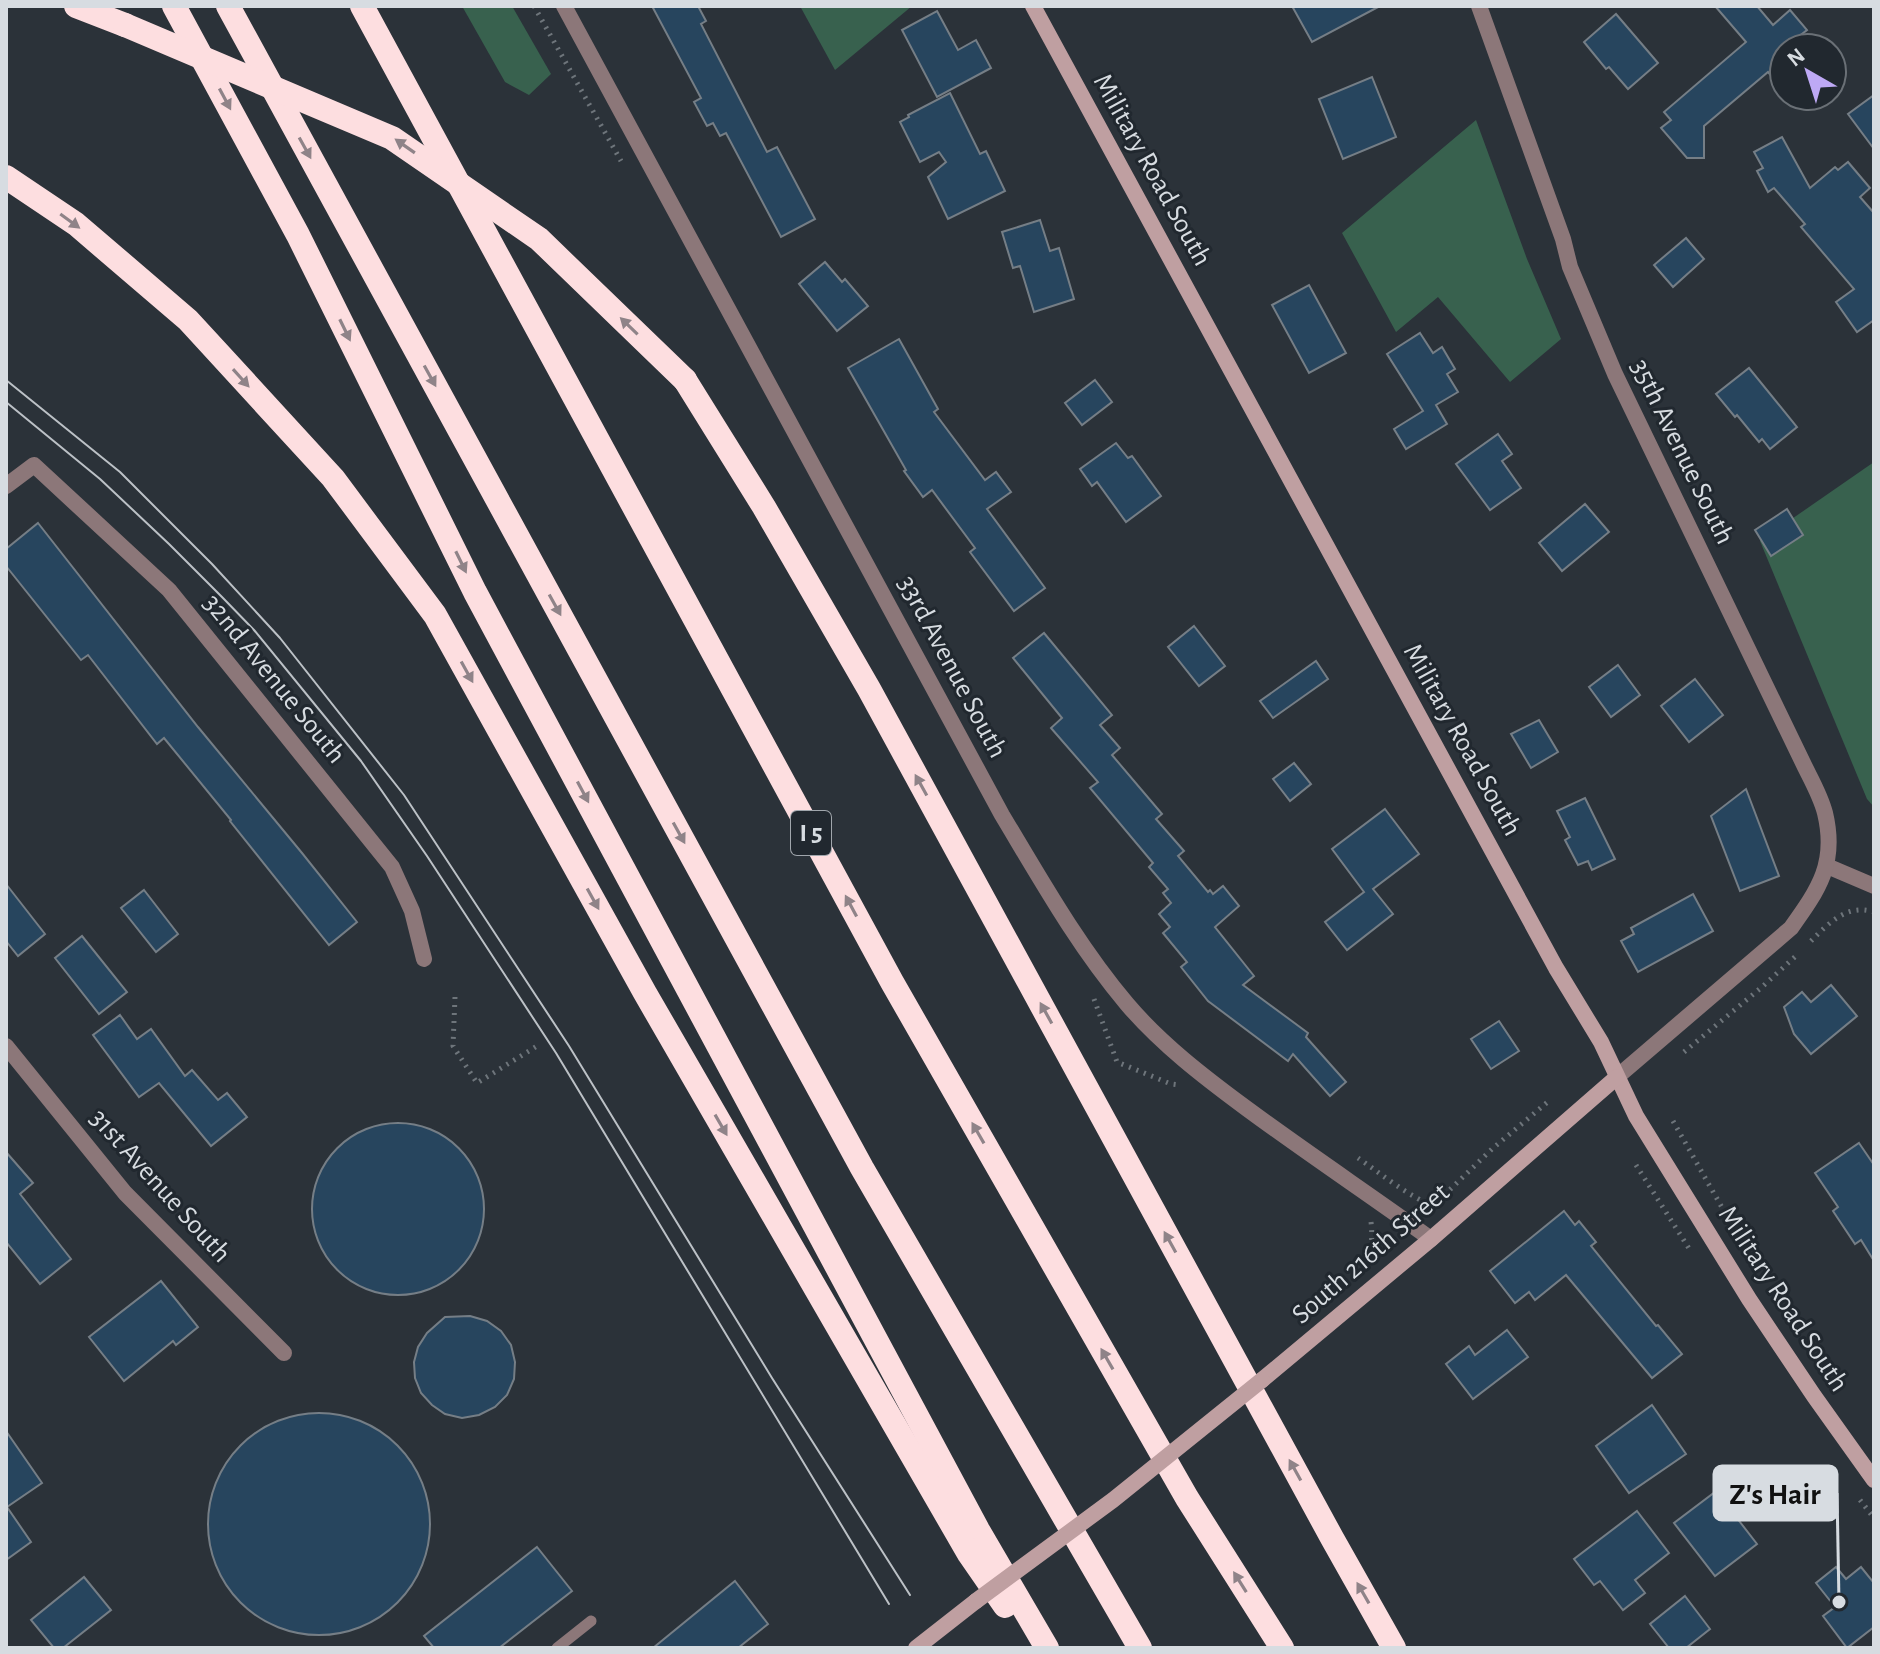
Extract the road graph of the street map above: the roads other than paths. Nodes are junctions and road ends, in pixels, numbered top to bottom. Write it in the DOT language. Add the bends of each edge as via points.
graph roads {
  1 [pos="76,6"];
  2 [pos="174,6"];
  3 [pos="228,6"];
  4 [pos="362,6"];
  5 [pos="564,6"];
  6 [pos="1033,6"];
  7 [pos="1479,6"];
  8 [pos="6,177"];
  9 [pos="6,486"];
  10 [pos="1827,866"];
  11 [pos="1874,886"];
  12 [pos="424,959"];
  13 [pos="6,1046"];
  14 [pos="1617,1077"];
  15 [pos="1431,1239"];
  16 [pos="284,1353"];
  17 [pos="1872,1472"];
  18 [pos="591,1621"];
  19 [pos="557,1648"];
  20 [pos="916,1648"];
  21 [pos="1033,1648"];
  22 [pos="1047,1648"];
  23 [pos="1140,1648"];
  24 [pos="1282,1648"];
  25 [pos="1394,1648"];
  25 -- 1 [label="highway, one-way, bridge" via="869,689 685,380 539,239 392,138"];
  2 -- 22 [label="highway, one-way" via="298,235 483,606 978,1530"];
  3 -- 23 [label="highway, one-way" via="862,1168"];
  24 -- 4 [label="highway, I 5, one-way" via="1187,1498 892,982"];
  5 -- 15 [label="street, 33rd Avenue South" via="1002,815 1097,966 1147,1025 1212,1083"];
  6 -- 14 [label="main road, Military Road South"];
  7 -- 10 [label="street, 35th Avenue South" via="1570,267 1615,374 1824,810"];
  8 -- 21 [label="highway, one-way" via="76,224 188,320 333,478 435,615 653,1007 969,1554"];
  9 -- 12 [label="street, 32nd Avenue South" via="34,465 169,590 392,867 412,911"];
  10 -- 11 [label="street"];
  10 -- 14 [label="street, South 216th Street" via="1791,928"];
  13 -- 16 [label="street, 31st Avenue South" via="125,1193"];
  14 -- 15 [label="main road, South 216th Street"];
  14 -- 17 [label="main road, Military Road South" via="1749,1299"];
  15 -- 20 [label="main road, South 216th Street, bridge" via="1113,1500"];
  18 -- 19 [label="lane"];
}
